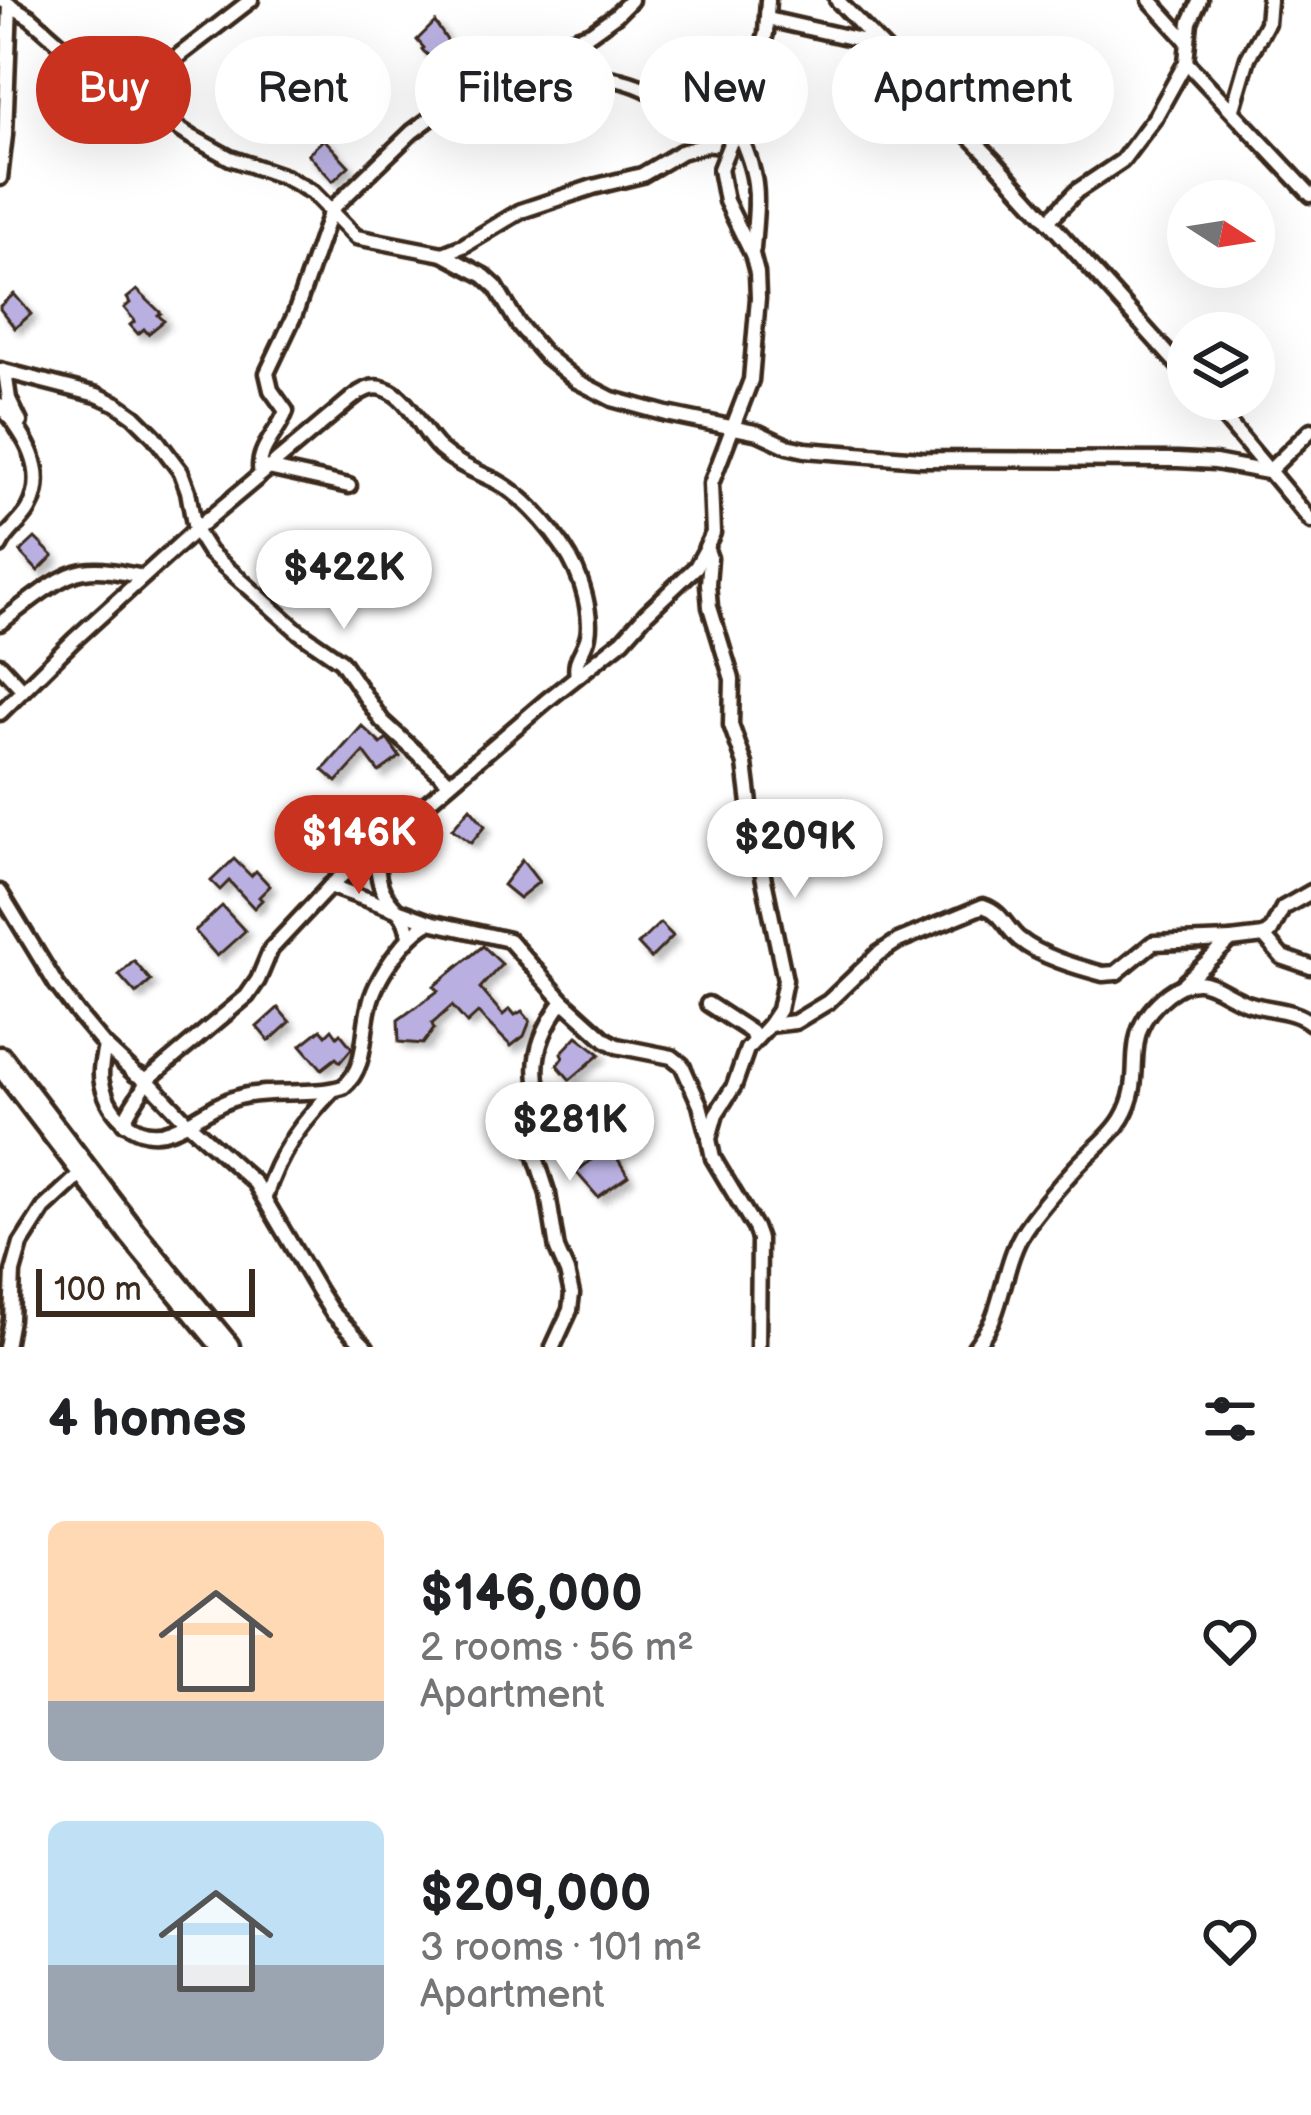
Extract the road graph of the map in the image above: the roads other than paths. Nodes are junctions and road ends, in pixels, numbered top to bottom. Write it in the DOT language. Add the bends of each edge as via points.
graph roads {
  1 [pos="250,0"];
  2 [pos="631,0"];
  3 [pos="768,0"];
  4 [pos="837,0"];
  5 [pos="1150,0"];
  6 [pos="1200,0"];
  7 [pos="1269,0"];
  8 [pos="6,2"];
  9 [pos="768,19"];
  10 [pos="51,36"];
  11 [pos="582,36"];
  12 [pos="764,36"];
  13 [pos="843,36"];
  14 [pos="871,36"];
  15 [pos="1187,41"];
  16 [pos="191,46"];
  17 [pos="1186,62"];
  18 [pos="1233,110"];
  19 [pos="415,130"];
  20 [pos="191,137"];
  21 [pos="710,144"];
  22 [pos="730,144"];
  23 [pos="744,144"];
  24 [pos="974,144"];
  25 [pos="725,153"];
  26 [pos="0,178"];
  27 [pos="1311,195"];
  28 [pos="331,210"];
  29 [pos="1048,221"];
  30 [pos="443,254"];
  31 [pos="752,254"];
  32 [pos="1167,353"];
  33 [pos="3,371"];
  34 [pos="0,405"];
  35 [pos="1226,420"];
  36 [pos="732,428"];
  37 [pos="1311,430"];
  38 [pos="28,442"];
  39 [pos="265,471"];
  40 [pos="1268,472"];
  41 [pos="349,486"];
  42 [pos="1311,521"];
  43 [pos="195,530"];
  44 [pos="0,546"];
  45 [pos="706,548"];
  46 [pos="143,577"];
  47 [pos="0,623"];
  48 [pos="0,665"];
  49 [pos="577,676"];
  50 [pos="23,690"];
  51 [pos="0,713"];
  52 [pos="450,782"];
  53 [pos="375,849"];
  54 [pos="330,886"];
  55 [pos="0,892"];
  56 [pos="1311,892"];
  57 [pos="402,913"];
  58 [pos="430,922"];
  59 [pos="1264,936"];
  60 [pos="409,937"];
  61 [pos="1231,940"];
  62 [pos="1311,968"];
  63 [pos="1184,983"];
  64 [pos="563,1000"];
  65 [pos="708,1004"];
  66 [pos="1311,1023"];
  67 [pos="770,1025"];
  68 [pos="754,1040"];
  69 [pos="105,1046"];
  70 [pos="4,1073"];
  71 [pos="147,1080"];
  72 [pos="333,1090"];
  73 [pos="187,1122"];
  74 [pos="124,1123"];
  75 [pos="709,1139"];
  76 [pos="84,1171"];
  77 [pos="265,1197"];
  78 [pos="6,1347"];
  79 [pos="226,1347"];
  80 [pos="366,1347"];
  81 [pos="554,1347"];
  82 [pos="758,1347"];
  83 [pos="975,1347"];
  1 -- 16 [label="street"];
  2 -- 11 [label="street"];
  3 -- 9 [label="street"];
  4 -- 14 [label="street"];
  5 -- 15 [label="street"];
  6 -- 15 [label="street"];
  7 -- 18 [label="street"];
  8 -- 10 [label="street"];
  8 -- 26 [label="street"];
  9 -- 12 [label="street"];
  9 -- 13 [label="street"];
  15 -- 17 [label="street"];
  17 -- 18 [label="street"];
  17 -- 29 [label="street" via="1122,160"];
  18 -- 27 [label="street"];
  19 -- 28 [label="street"];
  20 -- 28 [label="street" via="298,184"];
  21 -- 25 [label="street"];
  21 -- 30 [label="street" via="642,175 521,211"];
  22 -- 25 [label="street"];
  23 -- 31 [label="street" via="758,188"];
  24 -- 29 [label="street"];
  25 -- 31 [label="street" via="722,187"];
  28 -- 30 [label="street" via="356,237"];
  28 -- 39 [label="street" via="267,373 286,411 266,441 258,466"];
  29 -- 32 [label="street"];
  30 -- 36 [label="street" via="496,287 523,331 577,381 612,399"];
  31 -- 36 [label="street" via="755,347"];
  33 -- 38 [label="street"];
  33 -- 43 [label="street" via="97,395 134,416 181,472"];
  34 -- 38 [label="street"];
  35 -- 40 [label="street"];
  36 -- 40 [label="street" via="805,450 1215,461"];
  36 -- 45 [label="street" via="711,484"];
  37 -- 40 [label="street"];
  38 -- 44 [label="street" via="33,500"];
  39 -- 41 [label="street"];
  39 -- 43 [label="street"];
  39 -- 49 [label="street" via="364,390 389,389 443,452 510,490 564,550 588,622"];
  40 -- 42 [label="street"];
  43 -- 46 [label="street"];
  43 -- 52 [label="street" via="221,564 341,661 382,721"];
  45 -- 49 [label="street" via="697,567"];
  45 -- 67 [label="street" via="710,608 732,679 731,725 783,964 784,992"];
  46 -- 47 [label="street" via="76,572"];
  46 -- 50 [label="street"];
  48 -- 50 [label="street"];
  49 -- 52 [label="street"];
  50 -- 51 [label="street"];
  52 -- 53 [label="street"];
  53 -- 54 [label="street"];
  53 -- 57 [label="street" via="381,887"];
  54 -- 57 [label="street"];
  54 -- 71 [label="street" via="284,932 247,996"];
  55 -- 69 [label="street"];
  56 -- 59 [label="street" via="1289,902"];
  57 -- 58 [label="street"];
  57 -- 60 [label="street"];
  58 -- 60 [label="street"];
  58 -- 64 [label="street" via="509,940"];
  59 -- 61 [label="street"];
  59 -- 62 [label="street" via="1282,957"];
  60 -- 72 [label="street" via="373,993 353,1079"];
  61 -- 63 [label="street"];
  61 -- 67 [label="street" via="1153,943 1116,973 1103,974 1031,946 983,906 898,941 828,1002 795,1022"];
  63 -- 66 [label="street" via="1216,986"];
  63 -- 83 [label="street" via="1143,1018 1124,1115 1024,1231"];
  64 -- 75 [label="street" via="606,1040 682,1065"];
  64 -- 81 [label="street" via="540,1043 538,1084 548,1114 534,1150 572,1294"];
  65 -- 68 [label="street"];
  67 -- 68 [label="street"];
  68 -- 75 [label="street"];
  69 -- 71 [label="street"];
  69 -- 74 [label="street" via="102,1082"];
  70 -- 76 [label="highway"];
  71 -- 73 [label="street"];
  71 -- 74 [label="street"];
  72 -- 73 [label="street" via="237,1097"];
  72 -- 77 [label="street" via="287,1144"];
  73 -- 74 [label="street" via="159,1133"];
  73 -- 77 [label="street"];
  75 -- 82 [label="street" via="758,1239"];
  76 -- 78 [label="street" via="44,1208 21,1244"];
  76 -- 79 [label="highway"];
  77 -- 80 [label="street" via="332,1312"];
}
